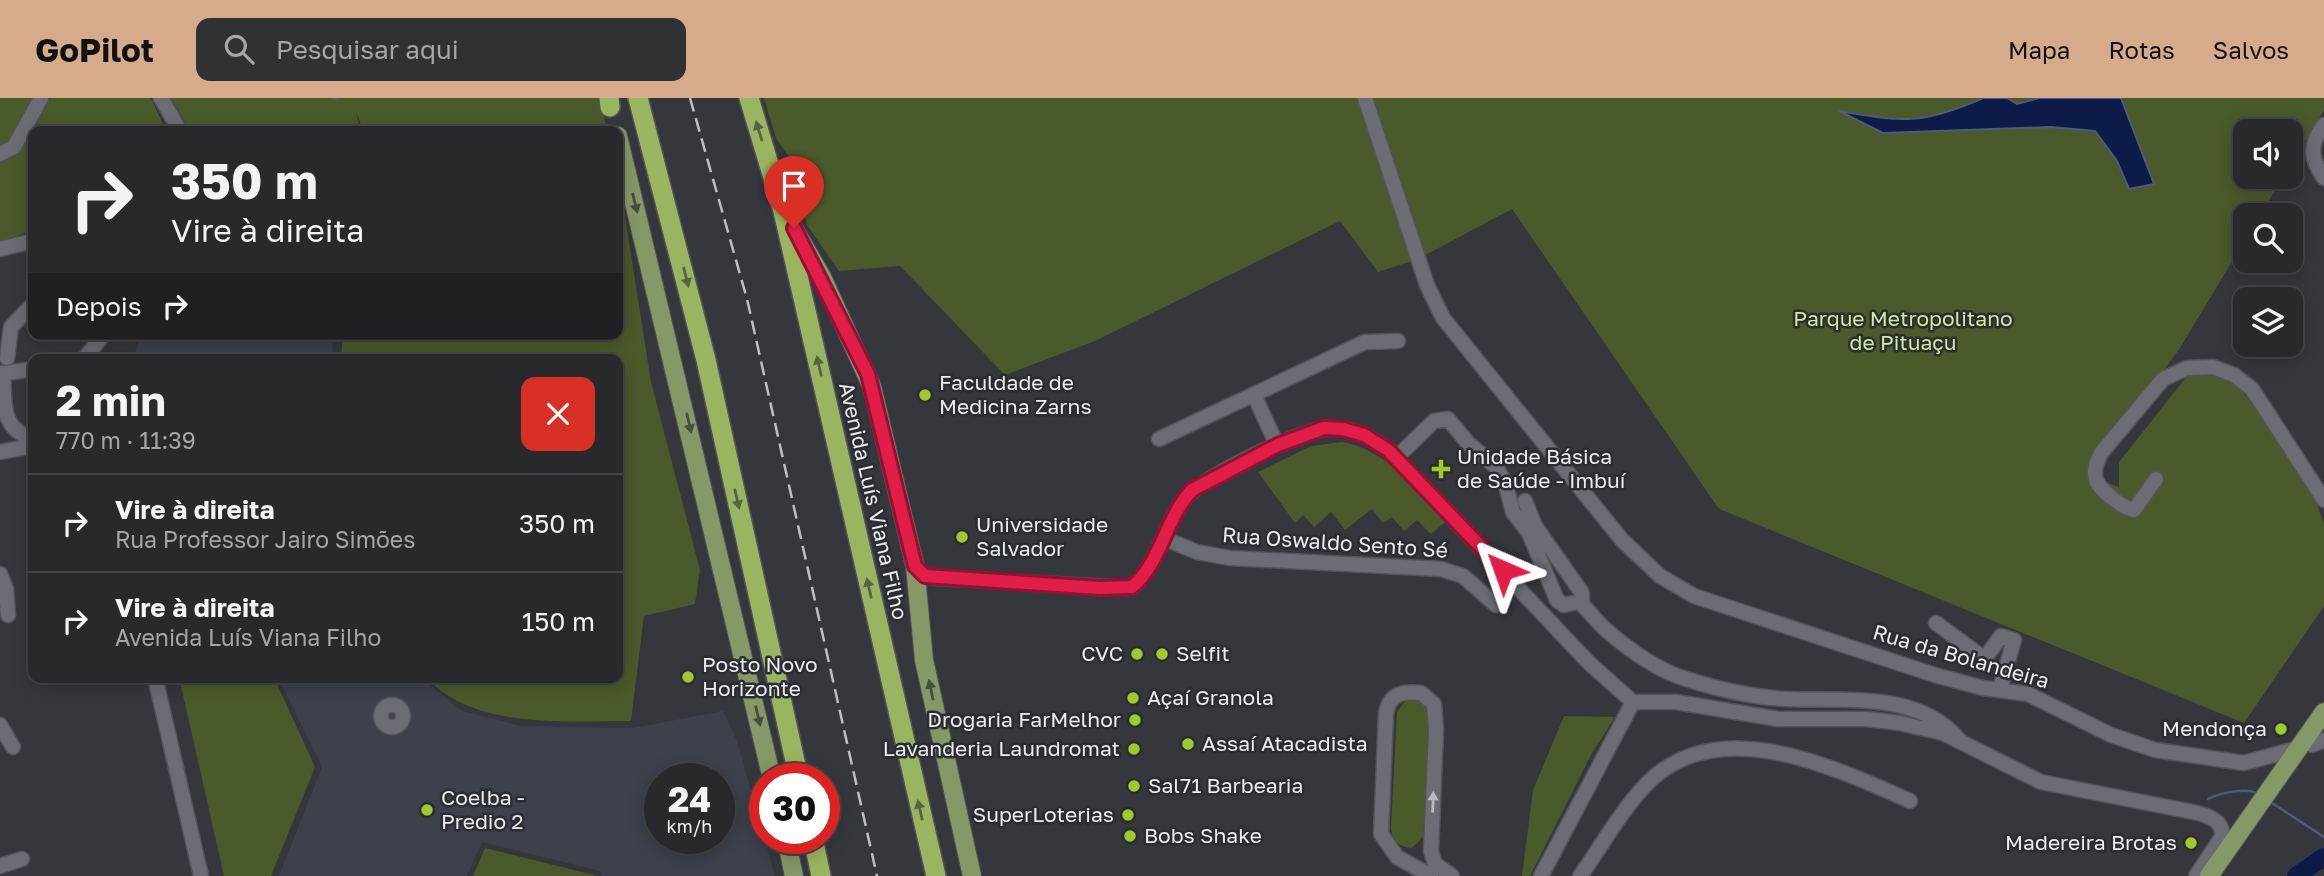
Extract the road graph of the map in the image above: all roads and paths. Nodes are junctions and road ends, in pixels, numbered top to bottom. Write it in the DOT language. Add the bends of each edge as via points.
graph roads {
  1 [pos="41,98"];
  2 [pos="161,98"];
  3 [pos="638,98"];
  4 [pos="749,98"];
  5 [pos="1365,98"];
  6 [pos="609,101"];
  7 [pos="2324,125"];
  8 [pos="177,126"];
  9 [pos="615,126"];
  10 [pos="0,154"];
  11 [pos="623,157"];
  12 [pos="2324,178"];
  13 [pos="783,211"];
  14 [pos="28,242"];
  15 [pos="0,249"];
  16 [pos="28,309"];
  17 [pos="99,340"];
  18 [pos="1398,341"];
  19 [pos="88,354"];
  20 [pos="7,358"];
  21 [pos="28,370"];
  22 [pos="1,374"];
  23 [pos="1254,396"];
  24 [pos="28,437"];
  25 [pos="1159,439"];
  26 [pos="1278,445"];
  27 [pos="28,447"];
  28 [pos="0,452"];
  29 [pos="1396,458"];
  30 [pos="2156,479"];
  31 [pos="2324,500"];
  32 [pos="1525,501"];
  33 [pos="1163,538"];
  34 [pos="915,566"];
  35 [pos="0,574"];
  36 [pos="938,578"];
  37 [pos="918,595"];
  38 [pos="1582,604"];
  39 [pos="1496,605"];
  40 [pos="8,615"];
  41 [pos="1936,623"];
  42 [pos="157,683"];
  43 [pos="2000,689"];
  44 [pos="1766,697"];
  45 [pos="1633,702"];
  46 [pos="1765,717"];
  47 [pos="2323,718"];
  48 [pos="0,725"];
  49 [pos="1961,741"];
  50 [pos="2310,745"];
  51 [pos="13,747"];
  52 [pos="768,763"];
  53 [pos="795,763"];
  54 [pos="1910,800"];
  55 [pos="2253,818"];
  56 [pos="789,854"];
  57 [pos="816,854"];
  58 [pos="22,859"];
  59 [pos="0,866"];
  60 [pos="973,875"];
  61 [pos="201,876"];
  62 [pos="794,876"];
  63 [pos="821,876"];
  64 [pos="936,876"];
  65 [pos="1431,876"];
  66 [pos="1452,876"];
  67 [pos="1541,876"];
  68 [pos="1580,876"];
  69 [pos="2196,876"];
  70 [pos="2209,876"];
  71 [pos="2223,876"];
  1 -- 10 [label="street" via="14,147"];
  2 -- 8 [label="street"];
  3 -- 53 [label="highway, one-way" via="706,360"];
  13 -- 4 [label="highway, Avenida Luís Viana Filho, one-way"];
  5 -- 43 [label="street, Rua da Bolandeira" via="1427,285 1443,318 1622,540 1660,576 1694,596 1935,675"];
  6 -- 9 [label="main road"];
  7 -- 12 [label="street" via="2315,137 2312,155"];
  11 -- 52 [label="main road, one-way"];
  13 -- 34 [label="main road, Avenida Luís Viana Filho" via="822,277 868,374"];
  64 -- 13 [label="highway, Avenida Luís Viana Filho, one-way"];
  14 -- 15 [label="street"];
  16 -- 20 [label="street" via="11,327"];
  17 -- 19 [label="street"];
  18 -- 23 [label="street" via="1365,341"];
  21 -- 22 [label="street"];
  22 -- 24 [label="street" via="8,423"];
  23 -- 25 [label="street"];
  23 -- 26 [label="street"];
  26 -- 29 [label="street" via="1324,428 1343,429 1382,445"];
  26 -- 33 [label="street" via="1192,490"];
  27 -- 28 [label="street"];
  29 -- 38 [label="street" via="1434,421 1448,419 1496,467 1557,600 1564,605"];
  29 -- 45 [label="street" via="1590,663"];
  30 -- 31 [label="street" via="2134,510 2126,509 2096,482 2094,467 2163,379 2187,368 2213,367 2252,389"];
  32 -- 38 [label="street" via="1535,526 1581,593"];
  33 -- 36 [label="street" via="1140,579 1128,588"];
  33 -- 39 [label="street, Rua Oswaldo Sento Sé" via="1197,552 1230,558 1441,569 1463,576"];
  34 -- 36 [label="street" via="925,576"];
  34 -- 37 [label="main road, Avenida Luís Viana Filho"];
  35 -- 40 [label="street"];
  36 -- 37 [label="street"];
  60 -- 37 [label="main road, Avenida Luís Viana Filho, one-way" via="924,660"];
  38 -- 44 [label="street" via="1604,628 1666,671 1698,683"];
  41 -- 43 [label="street" via="1982,657 2001,636 2014,639"];
  42 -- 61 [label="street"];
  43 -- 50 [label="street, Rua da Bolandeira" via="2039,699 2111,735 2155,750 2244,763"];
  44 -- 46 [label="street"];
  44 -- 49 [label="street" via="1857,699 1894,705 1933,717"];
  45 -- 46 [label="street" via="1676,702"];
  45 -- 67 [label="street"];
  46 -- 49 [label="street" via="1875,719"];
  47 -- 50 [label="main road"];
  48 -- 51 [label="street"];
  49 -- 69 [label="street" via="2041,782 2213,819 2220,825 2221,837"];
  50 -- 55 [label="main road"];
  54 -- 68 [label="street" via="1781,754 1735,747 1697,753 1659,772 1642,788"];
  55 -- 70 [label="main road"];
  55 -- 71 [label="main road"];
  56 -- 62 [label="main road"];
  57 -- 63 [label="highway"];
  58 -- 59 [label="street"];
  66 -- 65 [label="street, one-way" via="1435,863 1431,851 1434,704 1421,693 1398,694 1390,700 1386,713 1381,835 1397,857"];
}
